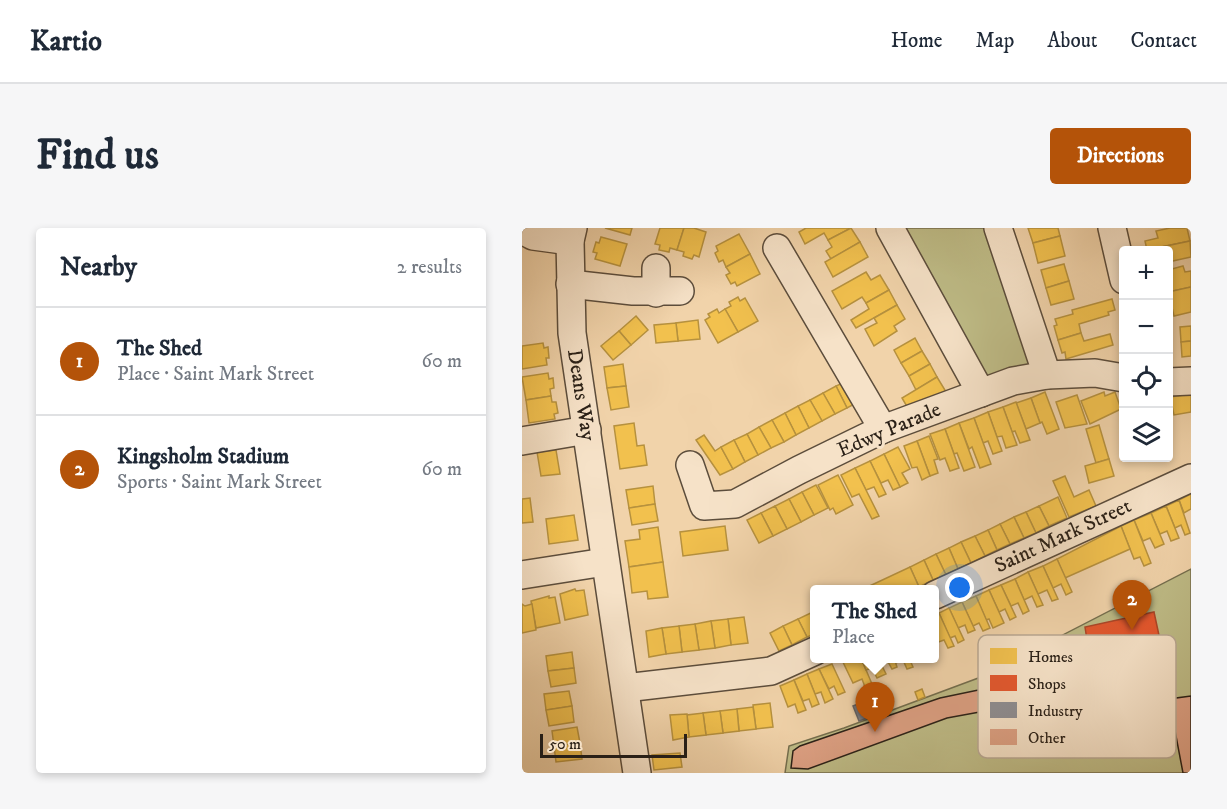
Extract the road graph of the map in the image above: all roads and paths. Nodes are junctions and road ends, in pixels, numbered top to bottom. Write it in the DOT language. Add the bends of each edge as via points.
graph roads {
  1 [pos="890,228"];
  2 [pos="998,228"];
  3 [pos="1112,228"];
  4 [pos="522,230"];
  5 [pos="571,235"];
  6 [pos="777,248"];
  7 [pos="1119,258"];
  8 [pos="570,284"];
  9 [pos="664,284"];
  10 [pos="1047,375"];
  11 [pos="1119,377"];
  12 [pos="1191,381"];
  13 [pos="1173,382"];
  14 [pos="981,393"];
  15 [pos="883,429"];
  16 [pos="587,430"];
  17 [pos="522,441"];
  18 [pos="690,465"];
  19 [pos="1191,478"];
  20 [pos="605,561"];
  21 [pos="524,566"];
  22 [pos="939,593"];
  23 [pos="810,653"];
  24 [pos="625,688"];
  25 [pos="637,773"];
  1 -- 14 [label="street"];
  2 -- 10 [label="street"];
  3 -- 7 [label="street"];
  4 -- 5 [label="street" via="533,236"];
  5 -- 8 [label="street, Deans Way"];
  6 -- 15 [label="street"];
  8 -- 9 [label="street"];
  8 -- 16 [label="street, Deans Way" via="572,333"];
  10 -- 11 [label="street, Edwy Parade" via="1095,373"];
  10 -- 14 [label="street, Edwy Parade" via="1013,381"];
  12 -- 13 [label="street"];
  14 -- 15 [label="street, Edwy Parade"];
  15 -- 18 [label="street, Edwy Parade" via="735,504 704,506"];
  16 -- 17 [label="street"];
  16 -- 20 [label="street, Deans Way"];
  19 -- 22 [label="street, Saint Mark Street"];
  20 -- 21 [label="street"];
  20 -- 24 [label="street, Deans Way"];
  23 -- 24 [label="street" via="771,671"];
  24 -- 25 [label="street, Deans Way"];
}
